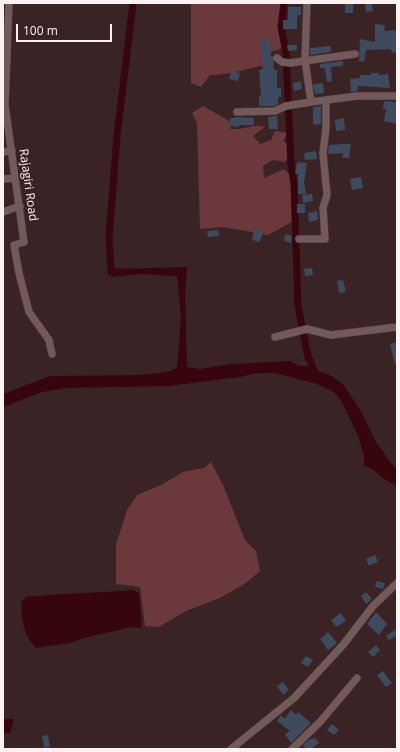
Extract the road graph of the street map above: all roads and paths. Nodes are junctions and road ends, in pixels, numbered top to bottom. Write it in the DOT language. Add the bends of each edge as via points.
graph roads {
  1 [pos="9,3"];
  2 [pos="307,3"];
  3 [pos="355,54"];
  4 [pos="305,60"];
  5 [pos="283,61"];
  6 [pos="397,96"];
  7 [pos="326,100"];
  8 [pos="311,102"];
  9 [pos="4,105"];
  10 [pos="237,112"];
  11 [pos="12,151"];
  12 [pos="3,152"];
  13 [pos="16,178"];
  14 [pos="3,179"];
  15 [pos="20,206"];
  16 [pos="3,212"];
  17 [pos="299,240"];
  18 [pos="397,328"];
  19 [pos="275,337"];
  20 [pos="52,354"];
  21 [pos="397,583"];
  22 [pos="357,678"];
  23 [pos="231,749"];
  24 [pos="292,749"];
  1 -- 9 [label="street, Rajagiri Road"];
  2 -- 4 [label="street"];
  3 -- 4 [label="street"];
  4 -- 5 [label="street"];
  4 -- 8 [label="street"];
  6 -- 7 [label="street" via="357,96"];
  7 -- 8 [label="street"];
  7 -- 17 [label="street" via="323,153 327,195 323,208 325,238"];
  8 -- 10 [label="street" via="275,111"];
  9 -- 11 [label="street, Rajagiri Road"];
  11 -- 12 [label="street"];
  11 -- 13 [label="street, Rajagiri Road"];
  13 -- 14 [label="street"];
  13 -- 15 [label="street, Rajagiri Road"];
  15 -- 16 [label="street"];
  15 -- 20 [label="street, Rajagiri Road" via="24,242 14,245 19,273 29,312 49,340"];
  18 -- 19 [label="street" via="331,335 307,329"];
  21 -- 23 [label="street" via="373,606 343,645 294,698"];
  22 -- 24 [label="street" via="320,722"];
}
